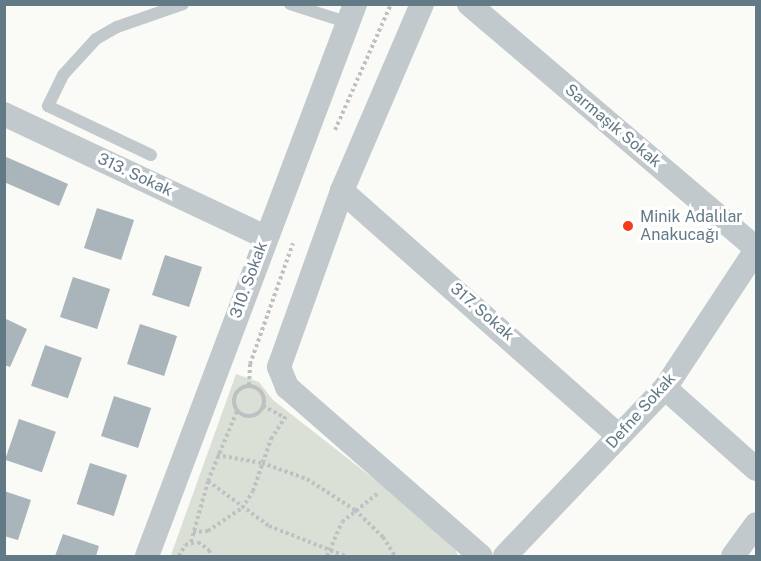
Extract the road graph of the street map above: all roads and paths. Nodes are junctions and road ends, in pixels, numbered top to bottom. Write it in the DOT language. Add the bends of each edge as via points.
graph roads {
  1 [pos="183,4"];
  2 [pos="290,4"];
  3 [pos="422,4"];
  4 [pos="469,4"];
  5 [pos="350,13"];
  6 [pos="4,114"];
  7 [pos="151,155"];
  8 [pos="342,191"];
  9 [pos="265,237"];
  10 [pos="756,249"];
  11 [pos="665,388"];
  12 [pos="300,397"];
  13 [pos="237,411"];
  14 [pos="619,436"];
  15 [pos="217,455"];
  16 [pos="262,463"];
  17 [pos="756,469"];
  18 [pos="208,481"];
  19 [pos="397,481"];
  20 [pos="242,508"];
  21 [pos="355,510"];
  22 [pos="756,524"];
  23 [pos="194,532"];
  24 [pos="191,542"];
  25 [pos="327,554"];
  26 [pos="147,556"];
  27 [pos="179,556"];
  28 [pos="211,556"];
  29 [pos="345,556"];
  30 [pos="395,556"];
  31 [pos="481,556"];
  32 [pos="505,556"];
  33 [pos="732,556"];
  1 -- 7 [label="lane" via="117,27 96,39 63,75 48,106"];
  2 -- 5 [label="lane"];
  3 -- 8 [label="street"];
  4 -- 10 [label="street, Sarmaşık Sokak"];
  5 -- 9 [label="street, 310. Sokak"];
  6 -- 9 [label="street, 313. Sokak"];
  8 -- 12 [label="street" via="279,368 287,387"];
  8 -- 14 [label="street, 317. Sokak"];
  9 -- 26 [label="street, 310. Sokak"];
  10 -- 11 [label="street, Defne Sokak"];
  11 -- 14 [label="street, Defne Sokak"];
  11 -- 17 [label="street"];
  12 -- 16 [label="path" via="271,440"];
  12 -- 19 [label="street"];
  13 -- 13 [label="path" via="256,415 264,404 261,391 249,385 236,391"];
  13 -- 15 [label="path"];
  14 -- 32 [label="street, Defne Sokak"];
  15 -- 16 [label="path"];
  15 -- 18 [label="path"];
  16 -- 20 [label="path"];
  16 -- 21 [label="path" via="307,478"];
  18 -- 20 [label="path"];
  18 -- 23 [label="path"];
  19 -- 21 [label="path"];
  19 -- 31 [label="street"];
  20 -- 23 [label="path" via="208,531"];
  20 -- 25 [label="path"];
  21 -- 25 [label="path" via="334,534"];
  21 -- 30 [label="path" via="383,537"];
  22 -- 33 [label="street"];
  23 -- 24 [label="path"];
  24 -- 27 [label="path"];
  24 -- 28 [label="path" via="205,545"];
  25 -- 29 [label="path"];
}
